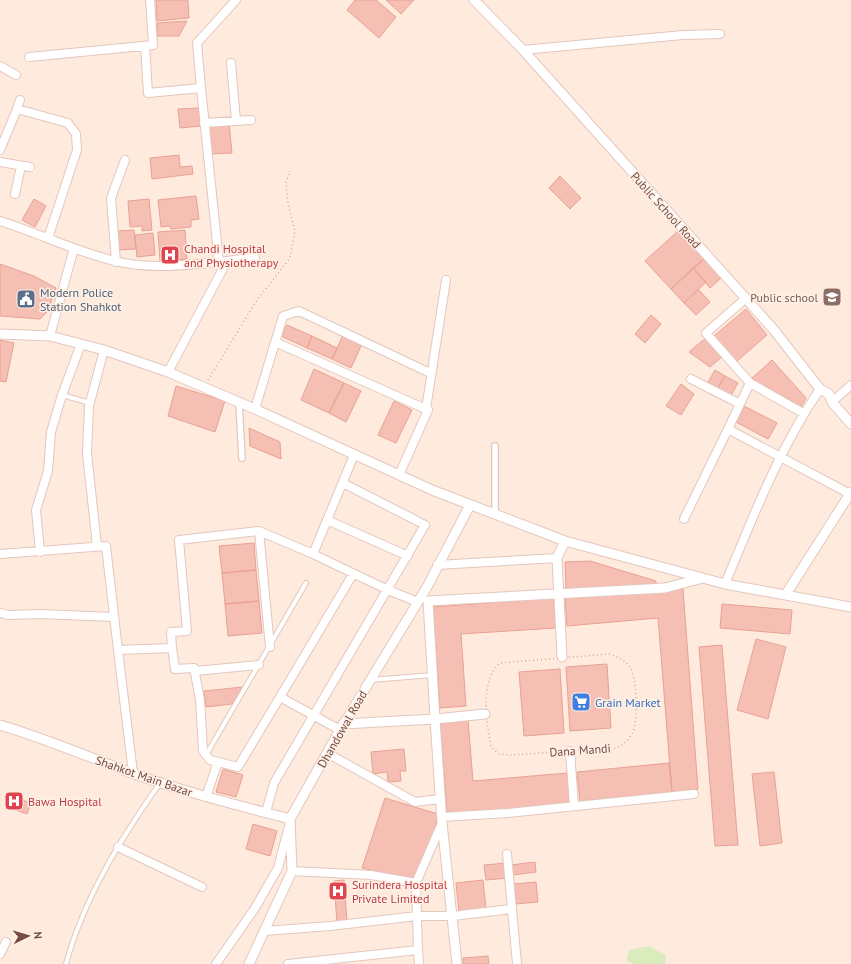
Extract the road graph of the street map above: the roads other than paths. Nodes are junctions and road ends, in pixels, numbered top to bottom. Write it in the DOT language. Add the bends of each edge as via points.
graph roads {
  1 [pos="150,0"];
  2 [pos="236,0"];
  3 [pos="474,0"];
  4 [pos="720,34"];
  5 [pos="145,46"];
  6 [pos="523,50"];
  7 [pos="29,57"];
  8 [pos="231,63"];
  9 [pos="0,66"];
  10 [pos="16,74"];
  11 [pos="201,88"];
  12 [pos="20,100"];
  13 [pos="17,109"];
  14 [pos="251,120"];
  15 [pos="236,121"];
  16 [pos="204,123"];
  17 [pos="0,150"];
  18 [pos="125,160"];
  19 [pos="0,162"];
  20 [pos="21,166"];
  21 [pos="30,167"];
  22 [pos="15,194"];
  23 [pos="0,221"];
  24 [pos="48,238"];
  25 [pos="74,248"];
  26 [pos="255,257"];
  27 [pos="116,262"];
  28 [pos="223,262"];
  29 [pos="446,280"];
  30 [pos="745,299"];
  31 [pos="0,334"];
  32 [pos="50,336"];
  33 [pos="275,342"];
  34 [pos="81,344"];
  35 [pos="104,350"];
  36 [pos="168,372"];
  37 [pos="430,373"];
  38 [pos="691,379"];
  39 [pos="750,383"];
  40 [pos="851,385"];
  41 [pos="820,389"];
  42 [pos="62,395"];
  43 [pos="239,402"];
  44 [pos="832,402"];
  45 [pos="90,403"];
  46 [pos="740,404"];
  47 [pos="255,409"];
  48 [pos="426,409"];
  49 [pos="803,413"];
  50 [pos="851,424"];
  51 [pos="728,429"];
  52 [pos="495,446"];
  53 [pos="354,455"];
  54 [pos="779,456"];
  55 [pos="242,458"];
  56 [pos="399,475"];
  57 [pos="342,483"];
  58 [pos="850,493"];
  59 [pos="470,505"];
  60 [pos="495,515"];
  61 [pos="684,519"];
  62 [pos="327,520"];
  63 [pos="259,531"];
  64 [pos="564,541"];
  65 [pos="97,546"];
  66 [pos="40,552"];
  67 [pos="0,554"];
  68 [pos="313,554"];
  69 [pos="408,556"];
  70 [pos="557,558"];
  71 [pos="438,565"];
  72 [pos="353,574"];
  73 [pos="703,578"];
  74 [pos="306,583"];
  75 [pos="725,584"];
  76 [pos="427,587"];
  77 [pos="388,590"];
  78 [pos="559,593"];
  79 [pos="786,594"];
  80 [pos="428,601"];
  81 [pos="418,602"];
  82 [pos="851,607"];
  83 [pos="0,613"];
  84 [pos="113,617"];
  85 [pos="270,647"];
  86 [pos="172,648"];
  87 [pos="118,650"];
  88 [pos="562,657"];
  89 [pos="259,665"];
  90 [pos="195,671"];
  91 [pos="432,674"];
  92 [pos="371,680"];
  93 [pos="280,697"];
  94 [pos="485,714"];
  95 [pos="314,715"];
  96 [pos="435,719"];
  97 [pos="0,725"];
  98 [pos="342,727"];
  99 [pos="570,751"];
  100 [pos="327,753"];
  101 [pos="206,755"];
  102 [pos="218,762"];
  103 [pos="133,773"];
  104 [pos="160,782"];
  105 [pos="694,794"];
  106 [pos="206,797"];
  107 [pos="440,799"];
  108 [pos="574,806"];
  109 [pos="266,812"];
  110 [pos="290,819"];
  111 [pos="442,820"];
  112 [pos="118,848"];
  113 [pos="507,854"];
  114 [pos="292,871"];
  115 [pos="416,883"];
  116 [pos="202,888"];
  117 [pos="511,909"];
  118 [pos="417,916"];
  119 [pos="453,916"];
  120 [pos="265,931"];
  121 [pos="6,942"];
  122 [pos="418,950"];
  123 [pos="0,954"];
  124 [pos="66,964"];
  125 [pos="216,964"];
  126 [pos="250,964"];
  127 [pos="288,964"];
  128 [pos="419,964"];
  129 [pos="457,964"];
  130 [pos="516,964"];
  1 -- 5 [label="street" via="153,45"];
  2 -- 11 [label="street" via="197,43"];
  3 -- 6 [label="street, Public School Road"];
  4 -- 6 [label="street"];
  5 -- 7 [label="street"];
  5 -- 11 [label="street" via="148,93"];
  6 -- 30 [label="street, Public School Road"];
  8 -- 15 [label="street"];
  9 -- 10 [label="street"];
  11 -- 16 [label="street"];
  12 -- 13 [label="street"];
  13 -- 17 [label="street"];
  13 -- 24 [label="street" via="68,123 76,134 77,150"];
  14 -- 15 [label="street"];
  15 -- 16 [label="street"];
  16 -- 28 [label="street"];
  18 -- 27 [label="street" via="111,198"];
  19 -- 20 [label="street"];
  20 -- 21 [label="street"];
  20 -- 22 [label="street"];
  23 -- 24 [label="street"];
  24 -- 25 [label="street"];
  25 -- 27 [label="street"];
  25 -- 32 [label="street"];
  26 -- 28 [label="street"];
  27 -- 28 [label="street" via="148,266"];
  28 -- 36 [label="street"];
  29 -- 37 [label="street"];
  30 -- 39 [label="street" via="706,333"];
  30 -- 41 [label="street, Public School Road" via="774,330"];
  31 -- 32 [label="street"];
  32 -- 34 [label="street"];
  33 -- 37 [label="street" via="283,316 299,311"];
  33 -- 47 [label="street"];
  33 -- 48 [label="street"];
  34 -- 35 [label="street"];
  34 -- 42 [label="street"];
  35 -- 36 [label="street"];
  35 -- 45 [label="street"];
  36 -- 43 [label="street"];
  37 -- 48 [label="street"];
  38 -- 46 [label="street"];
  39 -- 46 [label="street"];
  39 -- 49 [label="street"];
  40 -- 44 [label="street"];
  41 -- 44 [label="street, Public School Road" via="829,394"];
  41 -- 49 [label="street"];
  42 -- 45 [label="lane"];
  42 -- 66 [label="street" via="51,432 48,471 36,510"];
  43 -- 47 [label="street"];
  43 -- 55 [label="street"];
  44 -- 50 [label="street, Public School Road"];
  45 -- 65 [label="street" via="87,453"];
  46 -- 51 [label="street"];
  47 -- 53 [label="street"];
  48 -- 56 [label="street" via="428,410"];
  49 -- 54 [label="street"];
  51 -- 54 [label="street"];
  51 -- 61 [label="street"];
  52 -- 60 [label="street"];
  53 -- 56 [label="street"];
  53 -- 57 [label="street"];
  54 -- 58 [label="street"];
  54 -- 75 [label="street"];
  56 -- 59 [label="street"];
  57 -- 62 [label="street"];
  57 -- 69 [label="street" via="426,525"];
  58 -- 79 [label="street"];
  59 -- 60 [label="street"];
  59 -- 71 [label="street, Dhandowal Road"];
  60 -- 64 [label="street"];
  62 -- 68 [label="street"];
  62 -- 69 [label="street"];
  63 -- 68 [label="street"];
  63 -- 85 [label="street"];
  63 -- 86 [label="street" via="178,540 187,631 171,632"];
  64 -- 70 [label="street"];
  64 -- 73 [label="street"];
  65 -- 66 [label="street"];
  65 -- 84 [label="street" via="106,546"];
  66 -- 67 [label="street"];
  68 -- 72 [label="street"];
  69 -- 77 [label="street"];
  70 -- 71 [label="street"];
  70 -- 78 [label="street"];
  71 -- 76 [label="street, Dhandowal Road"];
  72 -- 77 [label="street"];
  72 -- 93 [label="street"];
  73 -- 75 [label="street"];
  73 -- 78 [label="street" via="665,588"];
  74 -- 85 [label="lane"];
  75 -- 79 [label="street"];
  76 -- 80 [label="street"];
  76 -- 81 [label="street, Dhandowal Road"];
  77 -- 81 [label="street"];
  77 -- 95 [label="street"];
  78 -- 80 [label="street"];
  78 -- 88 [label="street"];
  79 -- 82 [label="street"];
  80 -- 91 [label="street"];
  81 -- 92 [label="street, Dhandowal Road"];
  83 -- 84 [label="street"];
  84 -- 87 [label="street"];
  85 -- 89 [label="lane"];
  86 -- 87 [label="street"];
  86 -- 90 [label="street" via="175,669 194,668"];
  87 -- 103 [label="street"];
  89 -- 90 [label="street"];
  89 -- 101 [label="lane"];
  90 -- 101 [label="street" via="200,700 203,750"];
  91 -- 92 [label="lane"];
  91 -- 96 [label="street"];
  92 -- 98 [label="street, Dhandowal Road"];
  93 -- 95 [label="street"];
  93 -- 102 [label="street" via="238,767"];
  94 -- 96 [label="street"];
  95 -- 98 [label="street"];
  95 -- 109 [label="street" via="274,783"];
  96 -- 98 [label="street"];
  96 -- 107 [label="street"];
  97 -- 103 [label="street, Shahkot Main Bazar"];
  98 -- 100 [label="street, Dhandowal Road"];
  99 -- 108 [label="street"];
  100 -- 107 [label="street" via="415,802"];
  100 -- 110 [label="street, Dhandowal Road"];
  101 -- 102 [label="street" via="210,760"];
  102 -- 106 [label="street"];
  103 -- 104 [label="street, Shahkot Main Bazar"];
  104 -- 106 [label="street, Shahkot Main Bazar"];
  104 -- 112 [label="lane"];
  105 -- 108 [label="street"];
  106 -- 109 [label="street, Shahkot Main Bazar"];
  107 -- 111 [label="street"];
  108 -- 111 [label="street"];
  109 -- 110 [label="street, Shahkot Main Bazar"];
  110 -- 114 [label="street"];
  110 -- 125 [label="street" via="278,868 255,908"];
  111 -- 115 [label="street"];
  111 -- 119 [label="street"];
  112 -- 116 [label="street"];
  112 -- 124 [label="lane" via="96,888"];
  113 -- 117 [label="street"];
  114 -- 115 [label="street" via="371,875"];
  114 -- 120 [label="street"];
  115 -- 118 [label="street"];
  117 -- 119 [label="street"];
  117 -- 130 [label="street"];
  118 -- 119 [label="street"];
  118 -- 120 [label="street"];
  118 -- 122 [label="street"];
  119 -- 129 [label="street"];
  120 -- 126 [label="street"];
  121 -- 123 [label="street"];
  122 -- 127 [label="street"];
  122 -- 128 [label="street"];
}
